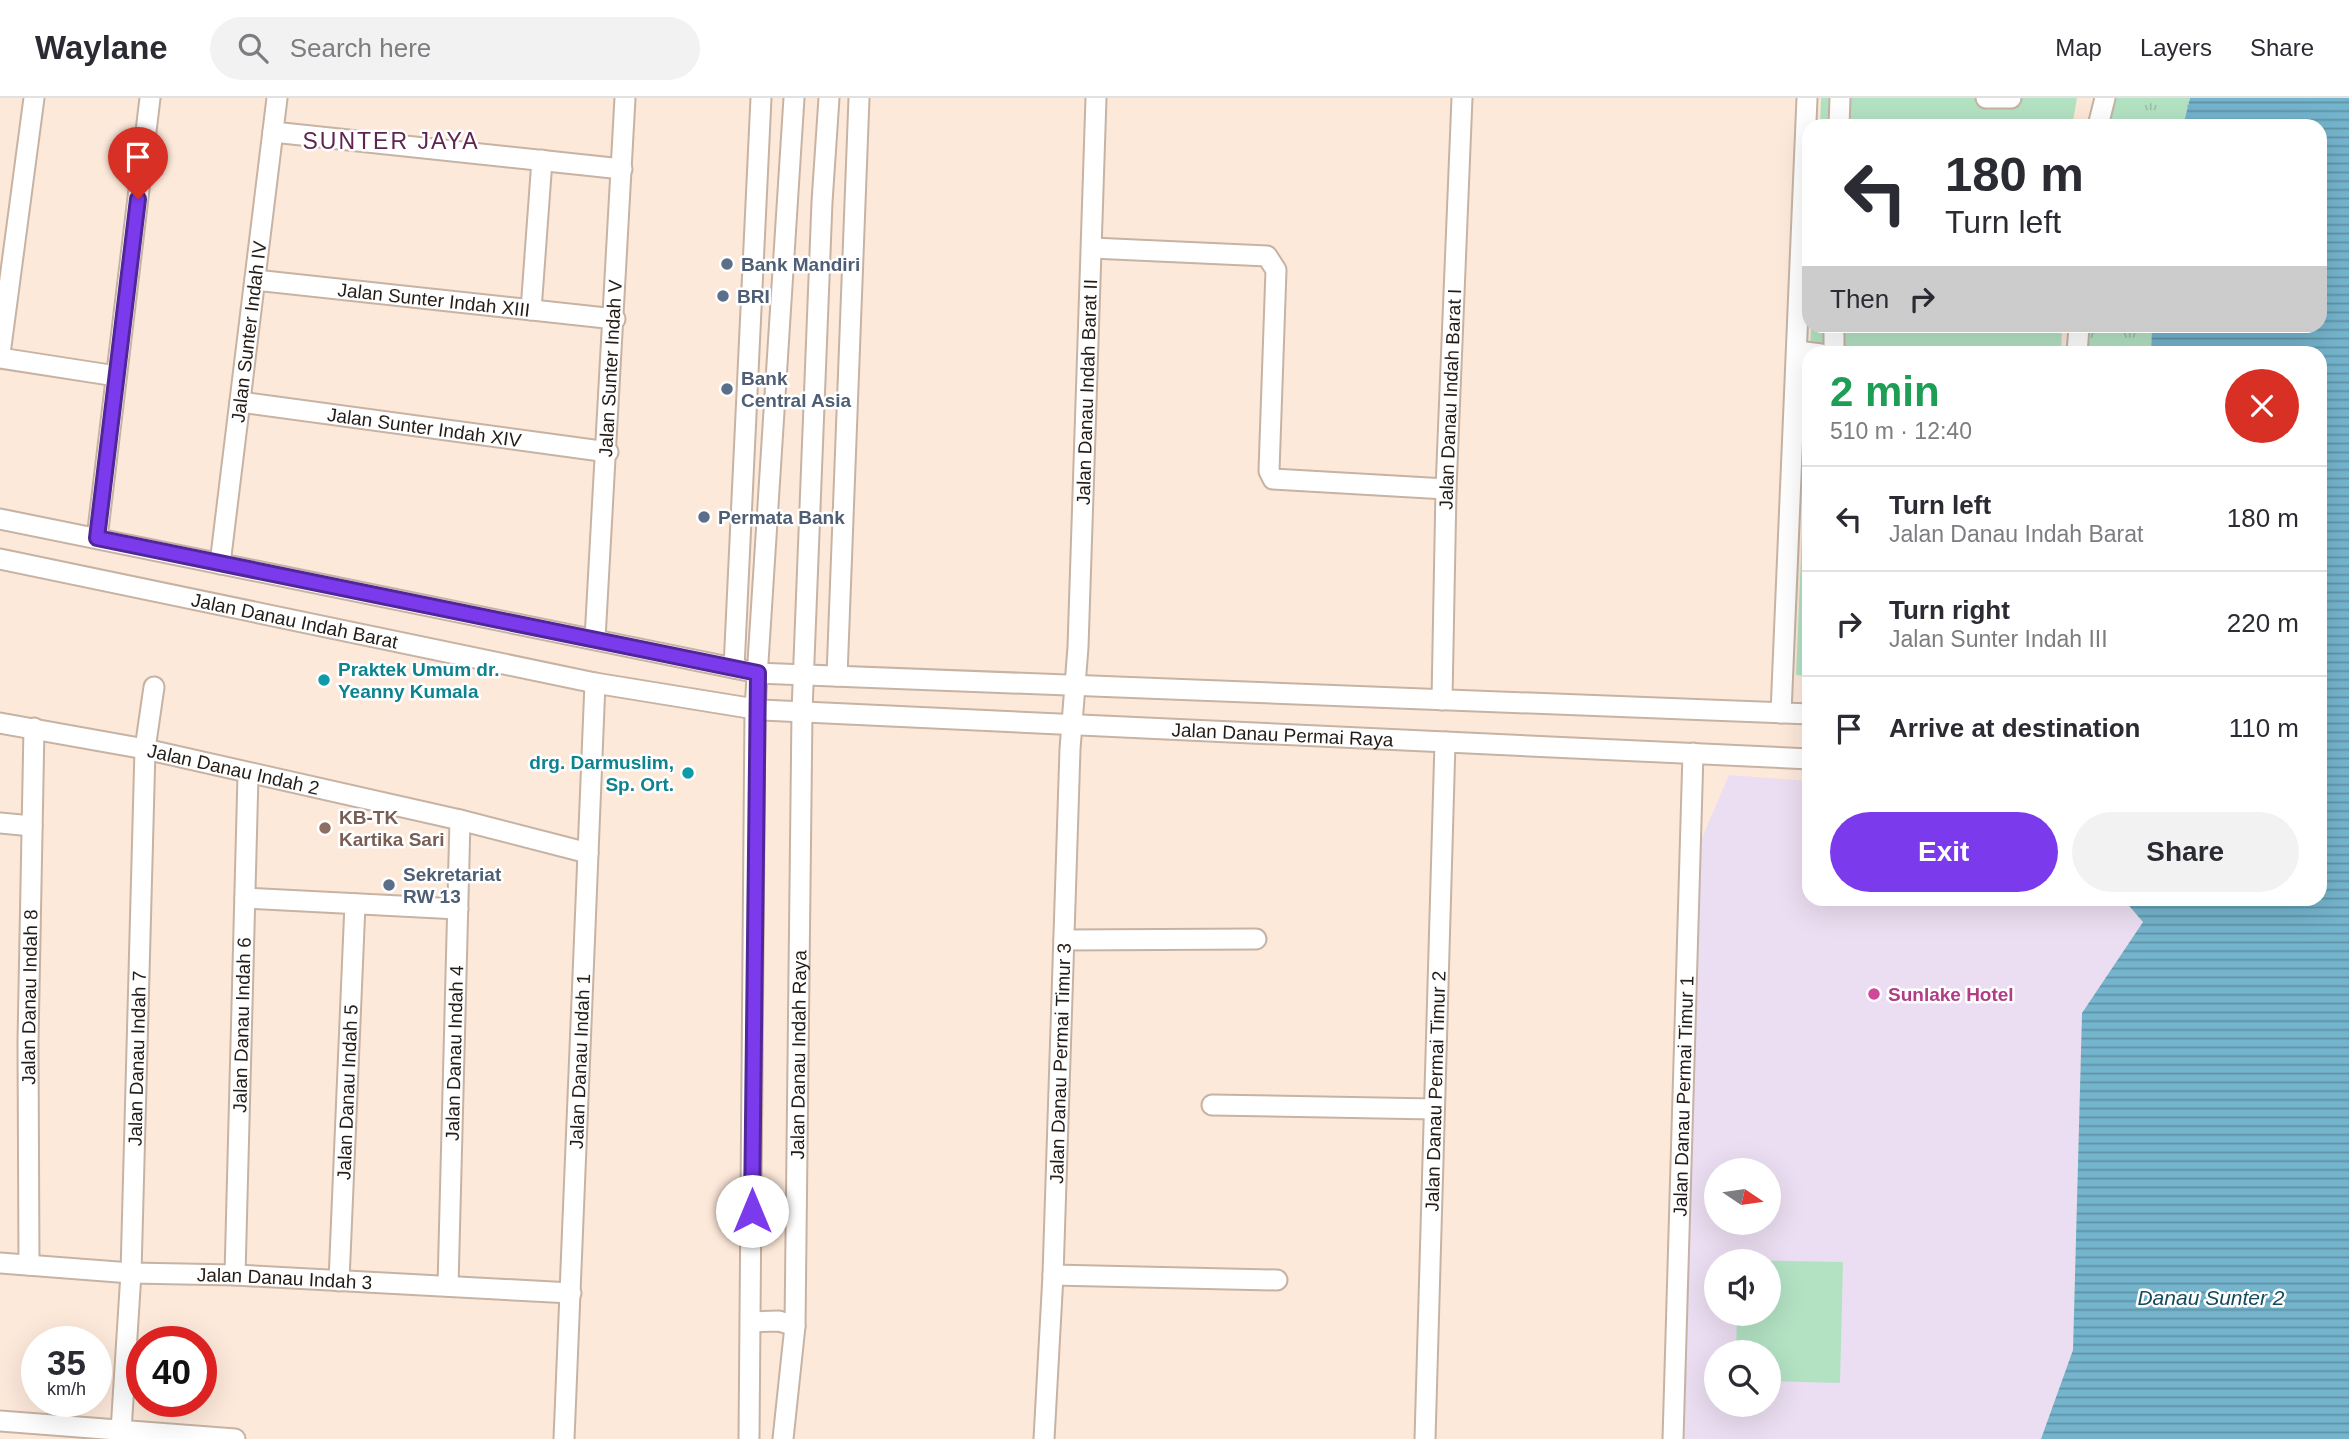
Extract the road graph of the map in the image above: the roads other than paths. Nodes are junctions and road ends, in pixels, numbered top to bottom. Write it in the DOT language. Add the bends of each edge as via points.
graph roads {
  1 [pos="34,98"];
  2 [pos="150,98"];
  3 [pos="277,98"];
  4 [pos="625,98"];
  5 [pos="761,98"];
  6 [pos="794,98"];
  7 [pos="830,98"];
  8 [pos="859,98"];
  9 [pos="1096,98"];
  10 [pos="1462,98"];
  11 [pos="1807,98"];
  12 [pos="1840,98"];
  13 [pos="1986,98"];
  14 [pos="2011,98"];
  15 [pos="2105,98"];
  16 [pos="1806,119"];
  17 [pos="1839,119"];
  18 [pos="2100,119"];
  19 [pos="273,132"];
  20 [pos="542,160"];
  21 [pos="622,169"];
  22 [pos="1802,224"];
  23 [pos="1092,248"];
  24 [pos="255,280"];
  25 [pos="531,310"];
  26 [pos="615,319"];
  27 [pos="1797,351"];
  28 [pos="1802,352"];
  29 [pos="0,356"];
  30 [pos="750,359"];
  31 [pos="778,360"];
  32 [pos="116,376"];
  33 [pos="240,402"];
  34 [pos="608,452"];
  35 [pos="1446,489"];
  36 [pos="0,519"];
  37 [pos="97,538"];
  38 [pos="0,559"];
  39 [pos="220,564"];
  40 [pos="595,639"];
  41 [pos="734,668"];
  42 [pos="760,674"];
  43 [pos="802,675"];
  44 [pos="837,676"];
  45 [pos="595,683"];
  46 [pos="154,687"];
  47 [pos="1075,688"];
  48 [pos="1441,700"];
  49 [pos="758,710"];
  50 [pos="799,711"];
  51 [pos="1781,713"];
  52 [pos="1802,714"];
  53 [pos="1072,722"];
  54 [pos="0,723"];
  55 [pos="34,728"];
  56 [pos="1445,741"];
  57 [pos="145,749"];
  58 [pos="1693,753"];
  59 [pos="1802,759"];
  60 [pos="248,775"];
  61 [pos="460,820"];
  62 [pos="0,823"];
  63 [pos="32,826"];
  64 [pos="588,853"];
  65 [pos="245,898"];
  66 [pos="355,904"];
  67 [pos="458,909"];
  68 [pos="1256,939"];
  69 [pos="1064,940"];
  70 [pos="1212,1105"];
  71 [pos="1434,1109"];
  72 [pos="0,1263"];
  73 [pos="29,1265"];
  74 [pos="131,1273"];
  75 [pos="235,1275"];
  76 [pos="1053,1275"];
  77 [pos="1277,1280"];
  78 [pos="339,1281"];
  79 [pos="448,1286"];
  80 [pos="571,1293"];
  81 [pos="751,1322"];
  82 [pos="795,1326"];
  83 [pos="0,1421"];
  84 [pos="121,1431"];
  85 [pos="235,1439"];
  86 [pos="565,1439"];
  87 [pos="750,1439"];
  88 [pos="783,1439"];
  89 [pos="1044,1439"];
  90 [pos="1425,1439"];
  91 [pos="1673,1439"];
  1 -- 29 [label="street"];
  2 -- 32 [label="street"];
  3 -- 19 [label="street, Jalan Sunter Indah IV"];
  4 -- 21 [label="street, Jalan Sunter Indah V"];
  5 -- 30 [label="street"];
  6 -- 31 [label="street"];
  7 -- 43 [label="street, Jalan Danau Indah Raya"];
  8 -- 44 [label="street"];
  9 -- 23 [label="street, Jalan Danau Indah Barat II"];
  10 -- 35 [label="street, Jalan Danau Indah Barat I"];
  11 -- 16 [label="street"];
  12 -- 17 [label="street"];
  13 -- 14 [label="street"];
  15 -- 18 [label="street"];
  19 -- 20 [label="street"];
  19 -- 24 [label="street, Jalan Sunter Indah IV"];
  20 -- 21 [label="street"];
  20 -- 25 [label="street"];
  21 -- 26 [label="street, Jalan Sunter Indah V"];
  22 -- 27 [label="street"];
  23 -- 35 [label="street" via="1267,256 1276,270 1269,471 1273,478"];
  23 -- 47 [label="street, Jalan Danau Indah Barat II"];
  24 -- 25 [label="street, Jalan Sunter Indah XIII"];
  24 -- 33 [label="street, Jalan Sunter Indah IV"];
  25 -- 26 [label="street, Jalan Sunter Indah XIII"];
  26 -- 34 [label="street, Jalan Sunter Indah V"];
  27 -- 28 [label="street"];
  27 -- 51 [label="street"];
  29 -- 32 [label="street"];
  30 -- 31 [label="street"];
  30 -- 41 [label="street"];
  31 -- 42 [label="street"];
  32 -- 37 [label="street"];
  33 -- 34 [label="street, Jalan Sunter Indah XIV"];
  33 -- 39 [label="street, Jalan Sunter Indah IV"];
  34 -- 40 [label="street, Jalan Sunter Indah V"];
  35 -- 48 [label="street, Jalan Danau Indah Barat I"];
  36 -- 37 [label="street, Jalan Danau Indah Barat"];
  37 -- 39 [label="street, Jalan Danau Indah Barat"];
  38 -- 45 [label="street, Jalan Danau Indah Barat"];
  39 -- 40 [label="street, Jalan Danau Indah Barat"];
  40 -- 41 [label="street, Jalan Danau Indah Barat"];
  41 -- 42 [label="street, Jalan Danau Indah Barat"];
  42 -- 43 [label="street, Jalan Danau Indah Barat"];
  42 -- 49 [label="street"];
  43 -- 44 [label="street, Jalan Danau Permai Raya"];
  43 -- 50 [label="street, Jalan Danau Indah Raya"];
  44 -- 47 [label="street, Jalan Danau Permai Raya"];
  45 -- 49 [label="street, Jalan Danau Indah Barat"];
  45 -- 64 [label="street, Jalan Danau Indah 1"];
  46 -- 57 [label="street, Jalan Danau Indah 7"];
  47 -- 48 [label="street, Jalan Danau Permai Raya"];
  47 -- 53 [label="street, Jalan Danau Permai Timur 3"];
  48 -- 51 [label="street, Jalan Danau Permai Raya"];
  49 -- 50 [label="street, Jalan Danau Permai Raya"];
  49 -- 81 [label="street"];
  50 -- 53 [label="street, Jalan Danau Permai Raya"];
  50 -- 82 [label="street, Jalan Danau Indah Raya"];
  51 -- 52 [label="street, Jalan Danau Permai Raya"];
  53 -- 56 [label="street, Jalan Danau Permai Raya"];
  53 -- 69 [label="street, Jalan Danau Permai Timur 3"];
  54 -- 55 [label="street, Jalan Danau Indah 2"];
  55 -- 57 [label="street, Jalan Danau Indah 2"];
  55 -- 63 [label="street, Jalan Danau Indah 8"];
  56 -- 58 [label="street, Jalan Danau Permai Raya"];
  56 -- 71 [label="street, Jalan Danau Permai Timur 2"];
  57 -- 60 [label="street, Jalan Danau Indah 2"];
  57 -- 74 [label="street, Jalan Danau Indah 7"];
  58 -- 59 [label="street, Jalan Danau Permai Raya"];
  58 -- 91 [label="street, Jalan Danau Permai Timur 1"];
  60 -- 61 [label="street, Jalan Danau Indah 2"];
  60 -- 65 [label="street, Jalan Danau Indah 6"];
  61 -- 64 [label="street, Jalan Danau Indah 2"];
  61 -- 67 [label="street, Jalan Danau Indah 4"];
  62 -- 63 [label="street"];
  63 -- 73 [label="street, Jalan Danau Indah 8"];
  64 -- 80 [label="street, Jalan Danau Indah 1"];
  65 -- 66 [label="street"];
  65 -- 75 [label="street, Jalan Danau Indah 6"];
  66 -- 67 [label="street"];
  66 -- 78 [label="street, Jalan Danau Indah 5"];
  67 -- 79 [label="street, Jalan Danau Indah 4"];
  68 -- 69 [label="street"];
  69 -- 76 [label="street, Jalan Danau Permai Timur 3"];
  70 -- 71 [label="street"];
  71 -- 90 [label="street, Jalan Danau Permai Timur 2"];
  72 -- 73 [label="street, Jalan Danau Indah 3"];
  73 -- 74 [label="street, Jalan Danau Indah 3"];
  74 -- 75 [label="street, Jalan Danau Indah 3"];
  74 -- 84 [label="street, Jalan Danau Indah 7"];
  75 -- 78 [label="street, Jalan Danau Indah 3"];
  76 -- 77 [label="street"];
  76 -- 89 [label="street, Jalan Danau Permai Timur 3"];
  78 -- 79 [label="street, Jalan Danau Indah 3"];
  79 -- 80 [label="street, Jalan Danau Indah 3"];
  80 -- 86 [label="street, Jalan Danau Indah 1"];
  81 -- 82 [label="street" via="779,1321"];
  81 -- 87 [label="street"];
  82 -- 88 [label="street, Jalan Danau Indah Raya"];
  83 -- 84 [label="street"];
  84 -- 85 [label="street"];
}
